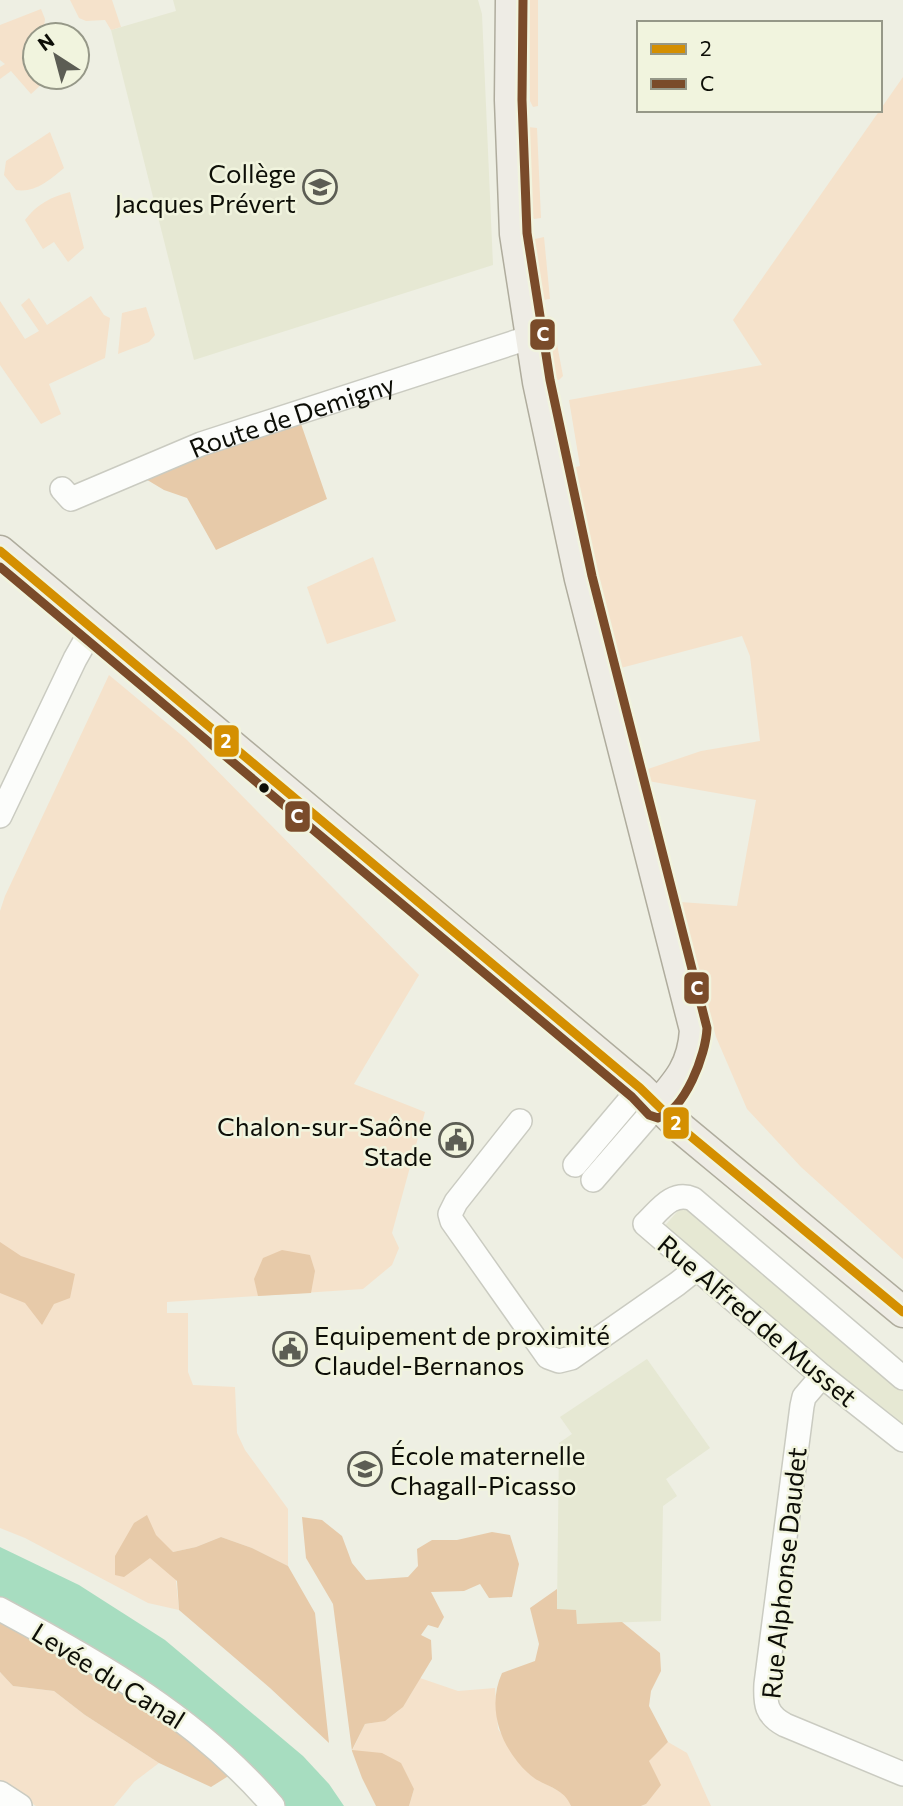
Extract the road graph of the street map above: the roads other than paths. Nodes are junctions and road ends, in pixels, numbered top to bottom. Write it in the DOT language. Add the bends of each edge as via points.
graph roads {
  1 [pos="511,0"];
  2 [pos="531,337"];
  3 [pos="62,489"];
  4 [pos="0,551"];
  5 [pos="92,629"];
  6 [pos="0,816"];
  7 [pos="649,1097"];
  8 [pos="520,1121"];
  9 [pos="575,1165"];
  10 [pos="593,1180"];
  11 [pos="696,1269"];
  12 [pos="903,1312"];
  13 [pos="822,1376"];
  14 [pos="903,1378"];
  15 [pos="903,1440"];
  16 [pos="0,1609"];
  17 [pos="903,1774"];
  18 [pos="0,1793"];
  19 [pos="20,1806"];
  20 [pos="273,1806"];
  1 -- 2 [label="main road" via="514,234"];
  2 -- 3 [label="street, Route de Demigny" via="201,444 71,499"];
  2 -- 7 [label="main road" via="580,579 695,1030 694,1049 676,1084"];
  4 -- 5 [label="main road"];
  5 -- 6 [label="street"];
  5 -- 7 [label="main road"];
  7 -- 9 [label="street"];
  7 -- 10 [label="street"];
  7 -- 12 [label="main road"];
  8 -- 11 [label="street" via="450,1214 548,1357 571,1358"];
  11 -- 13 [label="street, Rue Alfred de Musset"];
  11 -- 14 [label="street, Rue Alfred de Musset" via="645,1224 663,1206 684,1195"];
  13 -- 15 [label="street, Rue Alfred de Musset"];
  13 -- 17 [label="street, Rue Alphonse Daudet" via="802,1406 766,1684 768,1712 785,1726"];
  16 -- 20 [label="street, Levée du Canal" via="160,1702"];
  18 -- 19 [label="street"];
}
